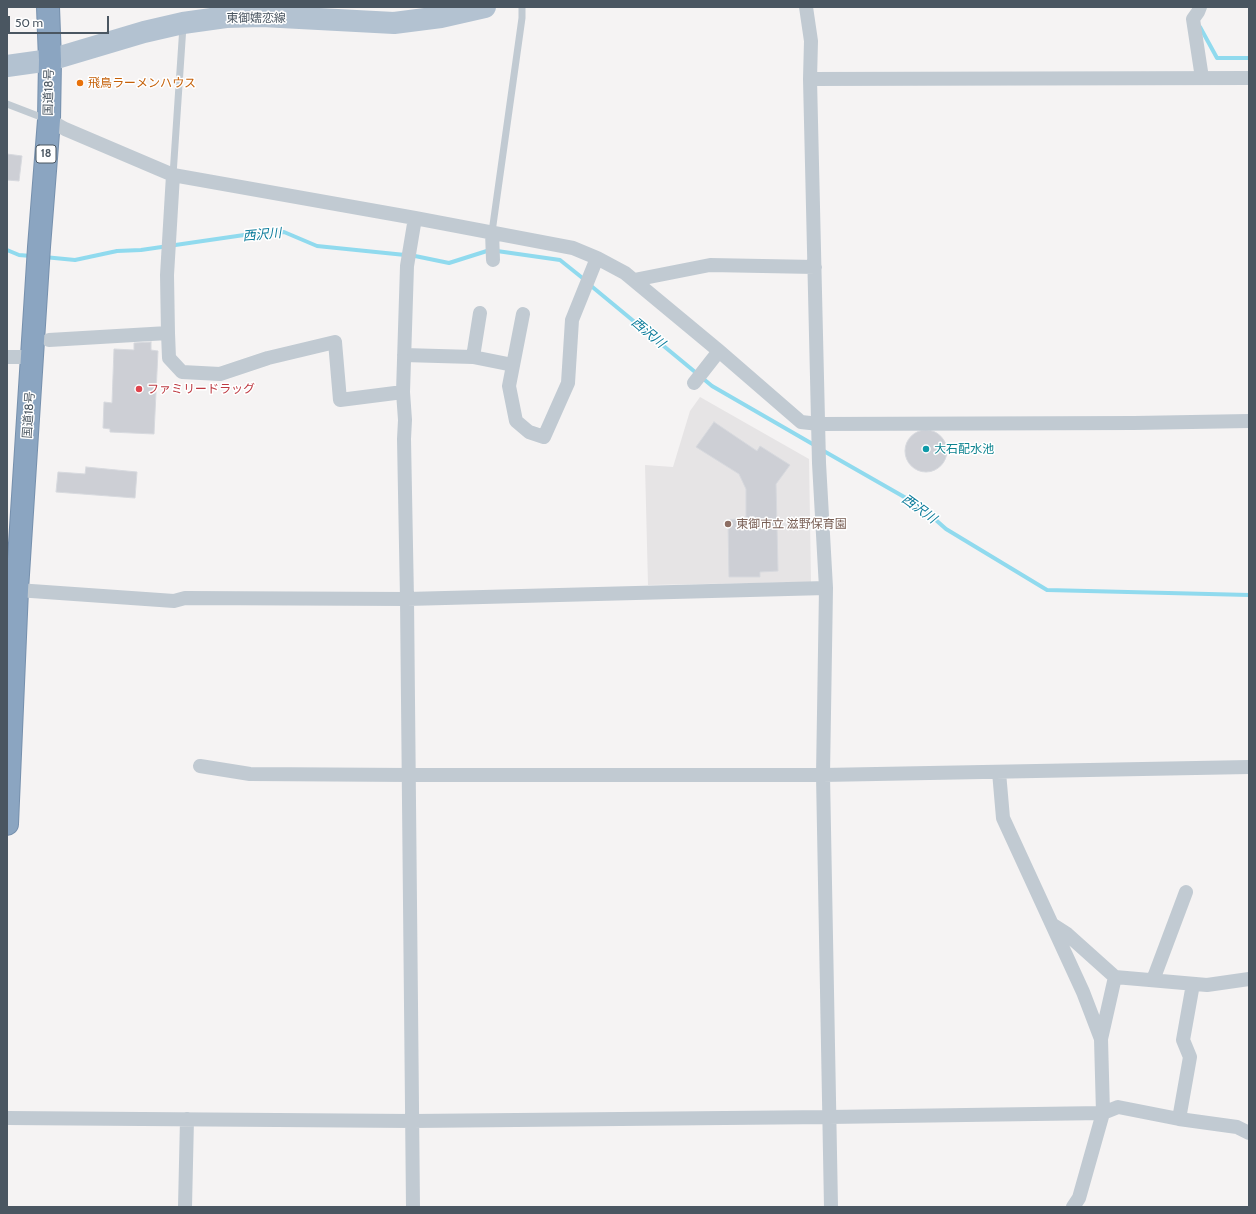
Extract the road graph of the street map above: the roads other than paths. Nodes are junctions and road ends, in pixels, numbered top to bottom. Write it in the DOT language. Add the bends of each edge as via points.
graph roads {
  1 [pos="48,7"];
  2 [pos="485,7"];
  3 [pos="522,7"];
  4 [pos="806,7"];
  5 [pos="1200,7"];
  6 [pos="184,23"];
  7 [pos="50,60"];
  8 [pos="7,66"];
  9 [pos="1202,78"];
  10 [pos="1249,78"];
  11 [pos="810,79"];
  12 [pos="7,104"];
  13 [pos="49,120"];
  14 [pos="174,175"];
  15 [pos="415,218"];
  16 [pos="492,237"];
  17 [pos="597,258"];
  18 [pos="493,260"];
  19 [pos="815,267"];
  20 [pos="634,280"];
  21 [pos="480,313"];
  22 [pos="522,314"];
  23 [pos="168,333"];
  24 [pos="49,340"];
  25 [pos="719,351"];
  26 [pos="404,355"];
  27 [pos="7,357"];
  28 [pos="32,357"];
  29 [pos="472,357"];
  30 [pos="513,365"];
  31 [pos="694,383"];
  32 [pos="403,392"];
  33 [pos="1249,421"];
  34 [pos="819,430"];
  35 [pos="826,588"];
  36 [pos="18,590"];
  37 [pos="407,599"];
  38 [pos="200,766"];
  39 [pos="1249,767"];
  40 [pos="999,772"];
  41 [pos="409,775"];
  42 [pos="823,775"];
  43 [pos="7,810"];
  44 [pos="1186,892"];
  45 [pos="1053,925"];
  46 [pos="1115,977"];
  47 [pos="1249,979"];
  48 [pos="1152,980"];
  49 [pos="1193,984"];
  50 [pos="1101,1039"];
  51 [pos="1102,1113"];
  52 [pos="829,1117"];
  53 [pos="7,1118"];
  54 [pos="1179,1118"];
  55 [pos="187,1119"];
  56 [pos="412,1121"];
  57 [pos="1249,1132"];
  58 [pos="185,1207"];
  59 [pos="413,1207"];
  60 [pos="831,1207"];
  61 [pos="1073,1207"];
  1 -- 7 [label="highway, 国道18号 / 18"];
  2 -- 6 [label="main road, 東御嬬恋線" via="441,17 394,23 262,16 226,17"];
  3 -- 16 [label="lane"];
  4 -- 11 [label="street" via="811,41"];
  5 -- 9 [label="street" via="1193,19"];
  6 -- 7 [label="main road, 東御嬬恋線"];
  6 -- 14 [label="lane"];
  7 -- 8 [label="main road, 東御嬬恋線"];
  7 -- 13 [label="highway, 国道18号 / 18"];
  9 -- 10 [label="street"];
  9 -- 11 [label="street"];
  11 -- 19 [label="street"];
  12 -- 13 [label="lane"];
  13 -- 14 [label="street"];
  13 -- 28 [label="highway, 国道18号 / 18"];
  14 -- 15 [label="street"];
  14 -- 23 [label="street" via="167,275"];
  15 -- 16 [label="street"];
  15 -- 26 [label="street" via="407,264"];
  16 -- 17 [label="street" via="573,248"];
  16 -- 18 [label="street"];
  17 -- 20 [label="street"];
  17 -- 30 [label="street" via="572,320 568,383 544,438 529,432 516,421 509,386"];
  19 -- 20 [label="street" via="710,265"];
  19 -- 34 [label="street"];
  20 -- 25 [label="street"];
  21 -- 29 [label="street"];
  22 -- 30 [label="street"];
  23 -- 24 [label="street"];
  23 -- 32 [label="street" via="169,358 182,372 220,374 268,358 335,342 340,400"];
  25 -- 31 [label="street"];
  25 -- 34 [label="street" via="801,422"];
  26 -- 29 [label="street"];
  26 -- 32 [label="street"];
  27 -- 28 [label="street"];
  28 -- 36 [label="highway, 国道18号 / 18"];
  29 -- 30 [label="street"];
  32 -- 37 [label="street"];
  33 -- 34 [label="street"];
  34 -- 35 [label="street"];
  35 -- 37 [label="street"];
  35 -- 42 [label="street"];
  36 -- 37 [label="street" via="174,600"];
  36 -- 43 [label="highway, 国道18号 / 18"];
  37 -- 41 [label="street"];
  38 -- 41 [label="street" via="250,774"];
  39 -- 40 [label="street"];
  40 -- 42 [label="street"];
  40 -- 45 [label="street" via="1003,818"];
  41 -- 42 [label="street"];
  41 -- 56 [label="street"];
  42 -- 52 [label="street"];
  44 -- 48 [label="street"];
  45 -- 46 [label="street" via="1067,934"];
  45 -- 50 [label="street"];
  46 -- 48 [label="street"];
  46 -- 50 [label="street"];
  47 -- 49 [label="street" via="1207,985"];
  48 -- 49 [label="street"];
  49 -- 54 [label="street" via="1183,1040 1190,1056"];
  50 -- 51 [label="street"];
  51 -- 52 [label="street"];
  51 -- 54 [label="street" via="1118,1107"];
  51 -- 61 [label="street" via="1079,1198"];
  52 -- 56 [label="street"];
  52 -- 60 [label="street"];
  53 -- 55 [label="street"];
  54 -- 57 [label="street" via="1237,1127"];
  55 -- 56 [label="street"];
  55 -- 58 [label="street"];
  56 -- 59 [label="street"];
}
